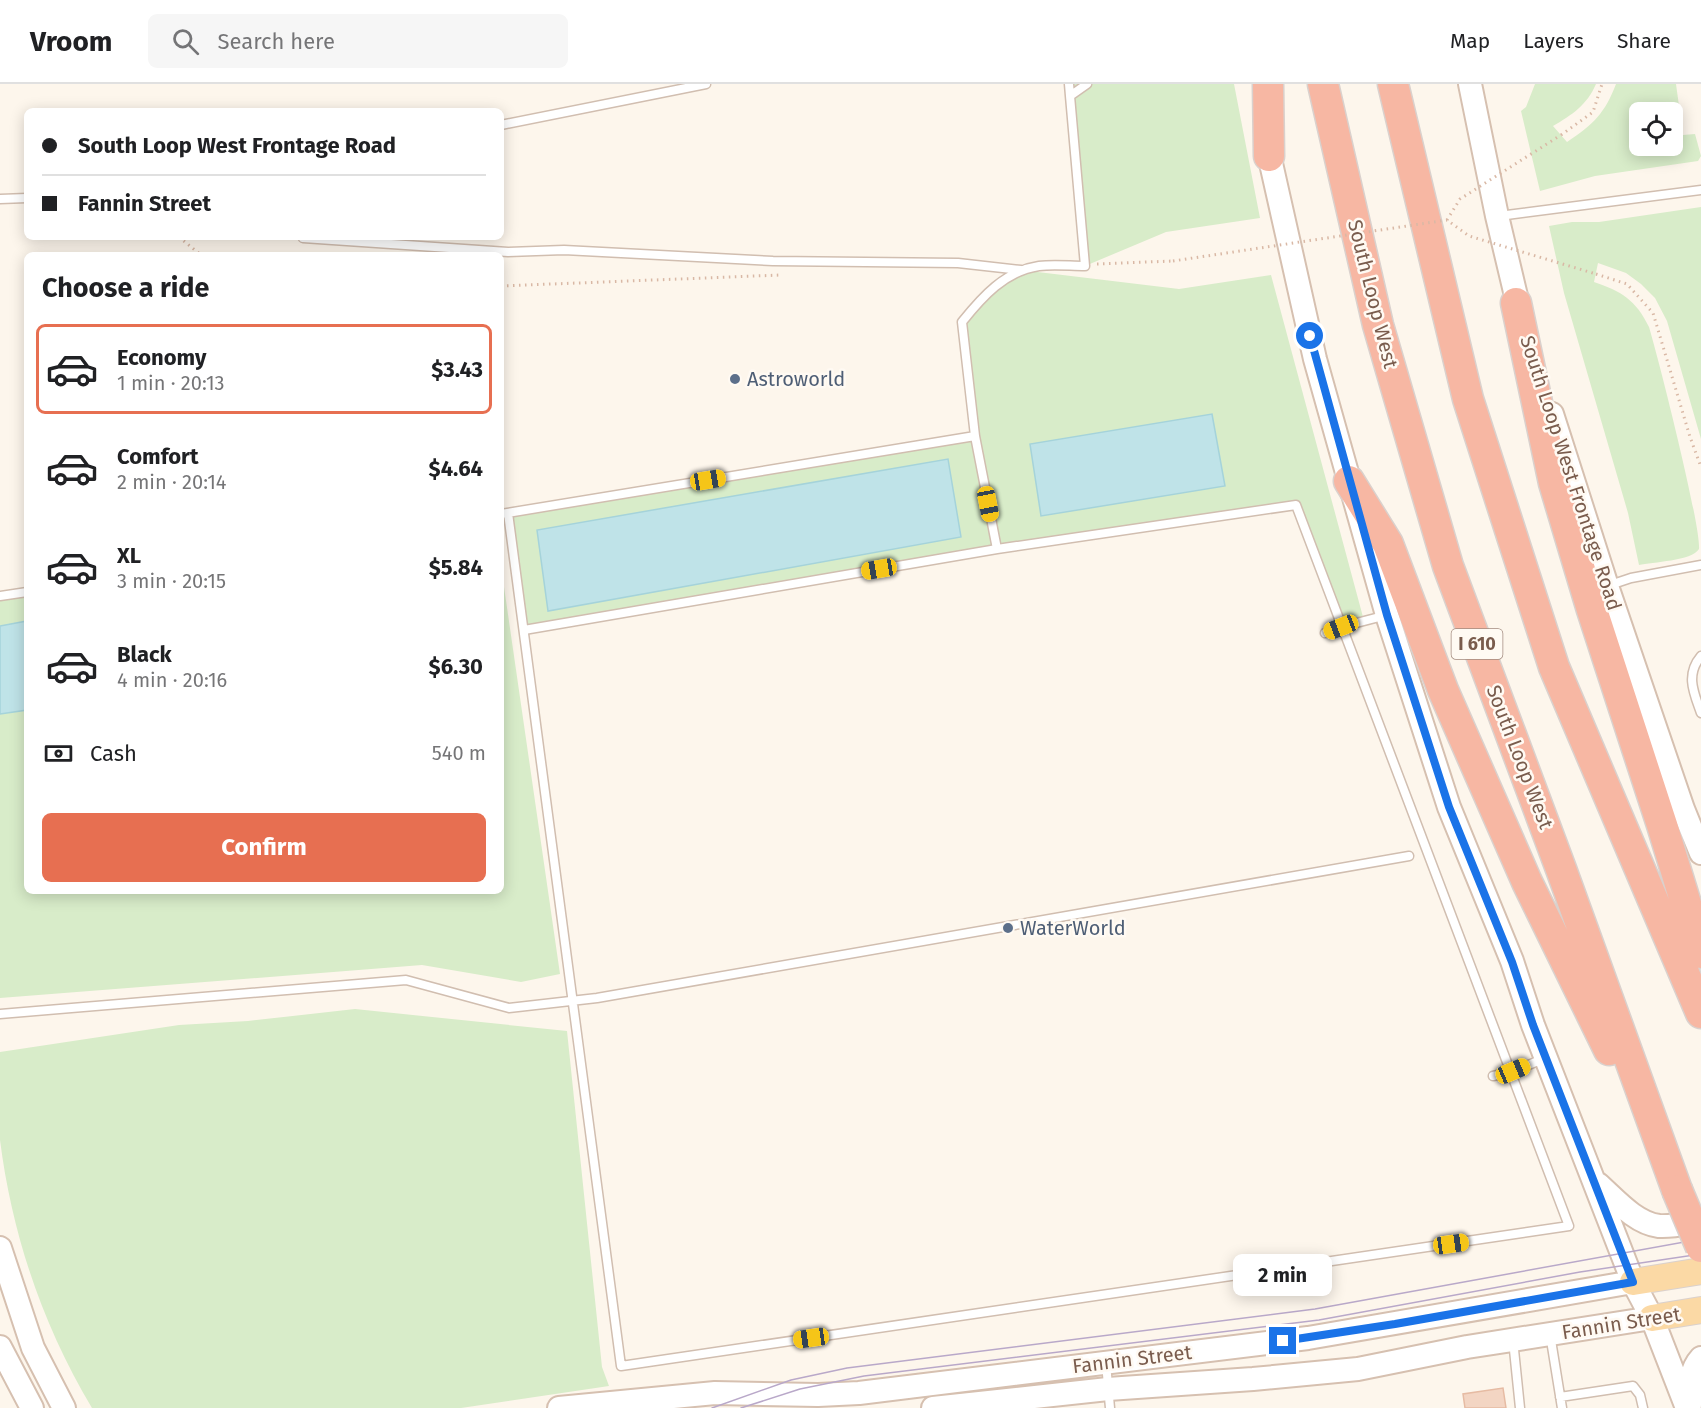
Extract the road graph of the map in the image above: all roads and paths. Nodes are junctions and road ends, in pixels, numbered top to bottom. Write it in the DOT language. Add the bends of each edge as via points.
graph roads {
  1 [pos="706,84"];
  2 [pos="1069,84"];
  3 [pos="1087,84"];
  4 [pos="1256,84"];
  5 [pos="1268,84"];
  6 [pos="1323,84"];
  7 [pos="1393,84"];
  8 [pos="1470,84"];
  9 [pos="1602,84"];
  10 [pos="1070,96"];
  11 [pos="504,124"];
  12 [pos="1269,156"];
  13 [pos="1701,190"];
  14 [pos="24,198"];
  15 [pos="0,199"];
  16 [pos="1497,216"];
  17 [pos="1447,220"];
  18 [pos="183,240"];
  19 [pos="332,240"];
  20 [pos="197,252"];
  21 [pos="1173,261"];
  22 [pos="1022,270"];
  23 [pos="1516,303"];
  24 [pos="975,435"];
  25 [pos="1701,467"];
  26 [pos="1349,481"];
  27 [pos="505,513"];
  28 [pos="997,549"];
  29 [pos="1701,565"];
  30 [pos="1607,586"];
  31 [pos="24,592"];
  32 [pos="0,596"];
  33 [pos="1387,615"];
  34 [pos="1341,627"];
  35 [pos="524,630"];
  36 [pos="1325,633"];
  37 [pos="1701,656"];
  38 [pos="1701,713"];
  39 [pos="1701,853"];
  40 [pos="1409,856"];
  41 [pos="1701,953"];
  42 [pos="574,1000"];
  43 [pos="1701,1013"];
  44 [pos="0,1014"];
  45 [pos="1546,1058"];
  46 [pos="1512,1072"];
  47 [pos="1493,1076"];
  48 [pos="1594,1181"];
  49 [pos="1677,1190"];
  50 [pos="1701,1221"];
  51 [pos="1701,1247"];
  52 [pos="0,1248"];
  53 [pos="1701,1271"];
  54 [pos="1633,1282"];
  55 [pos="1701,1310"];
  56 [pos="1652,1318"];
  57 [pos="1550,1334"];
  58 [pos="1513,1340"];
  59 [pos="0,1347"];
  60 [pos="1701,1358"];
  61 [pos="1106,1362"];
  62 [pos="1560,1396"];
  63 [pos="1109,1399"];
  64 [pos="32,1408"];
  65 [pos="64,1408"];
  66 [pos="559,1408"];
  67 [pos="933,1408"];
  68 [pos="1520,1408"];
  69 [pos="1562,1408"];
  70 [pos="1643,1408"];
  71 [pos="1688,1408"];
  1 -- 11 [label="lane"];
  2 -- 10 [label="lane"];
  3 -- 10 [label="lane"];
  4 -- 12 [label="main road"];
  5 -- 12 [label="highway"];
  6 -- 49 [label="highway, South Loop West / I 610" via="1378,325 1448,566"];
  7 -- 43 [label="highway" via="1468,399 1554,667"];
  8 -- 16 [label="main road, South Loop West Frontage Road"];
  9 -- 17 [label="path, bridge" via="1593,112 1460,199"];
  10 -- 22 [label="lane" via="1085,266"];
  12 -- 26 [label="main road" via="1315,359"];
  13 -- 16 [label="lane"];
  14 -- 15 [label="lane"];
  16 -- 23 [label="main road, South Loop West Frontage Road"];
  17 -- 21 [label="path, bridge"];
  17 -- 25 [label="path, bridge" via="1469,236 1627,284 1653,313"];
  18 -- 20 [label="path"];
  19 -- 22 [label="lane" via="508,252 564,250 773,261 958,263"];
  22 -- 24 [label="lane" via="986,293 962,322"];
  23 -- 30 [label="main road, South Loop West Frontage Road"];
  23 -- 41 [label="highway" via="1554,483"];
  24 -- 27 [label="lane"];
  24 -- 28 [label="lane"];
  26 -- 33 [label="main road"];
  26 -- 49 [label="highway" via="1388,544 1443,690 1527,882"];
  27 -- 35 [label="lane"];
  28 -- 34 [label="lane" via="1296,505"];
  28 -- 35 [label="lane"];
  29 -- 30 [label="lane"];
  30 -- 39 [label="main road, South Loop West Frontage Road"];
  31 -- 32 [label="lane"];
  33 -- 34 [label="lane"];
  33 -- 45 [label="main road" via="1449,807"];
  34 -- 36 [label="lane"];
  34 -- 46 [label="lane"];
  35 -- 42 [label="lane"];
  37 -- 38 [label="lane" via="1694,664 1692,685"];
  40 -- 42 [label="lane"];
  42 -- 44 [label="lane" via="509,1008 406,980"];
  42 -- 46 [label="lane" via="621,1366 1569,1226"];
  45 -- 46 [label="lane"];
  45 -- 48 [label="main road"];
  46 -- 47 [label="lane"];
  48 -- 50 [label="main road" via="1643,1221 1658,1226"];
  48 -- 54 [label="main road"];
  49 -- 51 [label="highway, South Loop West / I 610, bridge"];
  52 -- 65 [label="main road" via="33,1348"];
  53 -- 54 [label="main road, Fannin Street"];
  54 -- 56 [label="main road"];
  54 -- 61 [label="main road, Fannin Street" via="1319,1336"];
  55 -- 56 [label="main road, Fannin Street"];
  56 -- 57 [label="main road, Fannin Street"];
  56 -- 71 [label="main road"];
  57 -- 58 [label="main road, Fannin Street"];
  57 -- 62 [label="lane"];
  58 -- 63 [label="main road, Fannin Street" via="1358,1370 1253,1379"];
  58 -- 68 [label="lane"];
  59 -- 64 [label="main road"];
  60 -- 71 [label="main road" via="1691,1377"];
  61 -- 63 [label="lane"];
  61 -- 66 [label="main road, Fannin Street" via="840,1394 715,1393"];
  62 -- 69 [label="lane"];
  62 -- 70 [label="lane" via="1633,1386"];
  63 -- 67 [label="main road, Fannin Street"];
}
